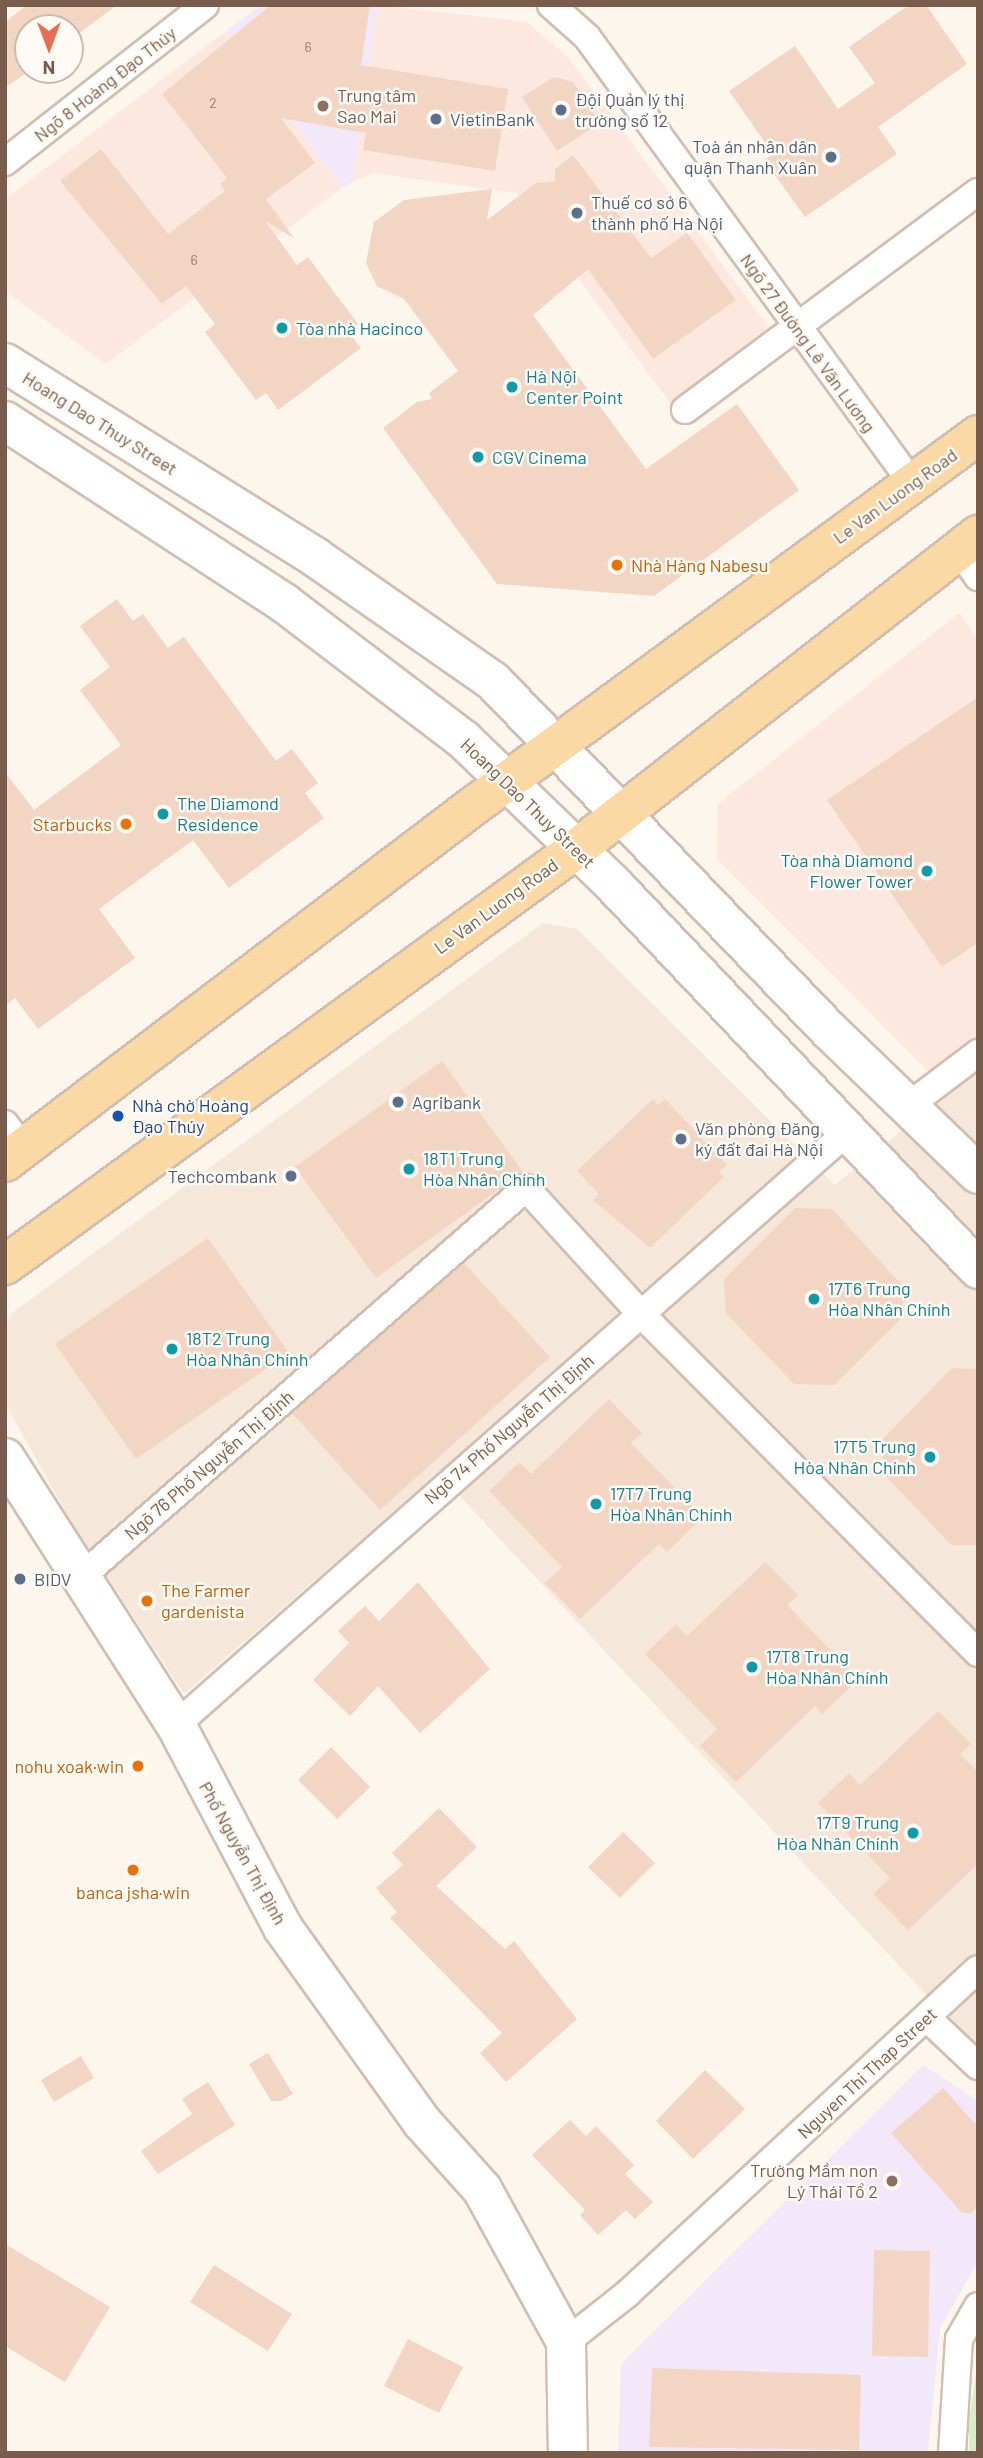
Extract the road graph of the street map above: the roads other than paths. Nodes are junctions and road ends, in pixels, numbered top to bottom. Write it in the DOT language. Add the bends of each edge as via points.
graph roads {
  1 [pos="205,5"];
  2 [pos="551,5"];
  3 [pos="5,162"];
  4 [pos="978,192"];
  5 [pos="795,328"];
  6 [pos="5,363"];
  7 [pos="685,410"];
  8 [pos="5,421"];
  9 [pos="978,435"];
  10 [pos="912,483"];
  11 [pos="971,554"];
  12 [pos="315,557"];
  13 [pos="284,603"];
  14 [pos="558,746"];
  15 [pos="505,783"];
  16 [pos="623,812"];
  17 [pos="575,850"];
  18 [pos="978,1054"];
  19 [pos="908,1106"];
  20 [pos="845,1134"];
  21 [pos="11,1144"];
  22 [pos="978,1174"];
  23 [pos="5,1265"];
  24 [pos="978,1269"];
  25 [pos="641,1314"];
  26 [pos="5,1458"];
  27 [pos="81,1577"];
  28 [pos="978,1653"];
  29 [pos="176,1725"];
  30 [pos="978,1969"];
  31 [pos="927,2018"];
  32 [pos="978,2066"];
  33 [pos="978,2306"];
  34 [pos="566,2342"];
  35 [pos="568,2453"];
  36 [pos="952,2453"];
  1 -- 3 [label="street, Ngõ 8 Hoàng Đạo Thúy"];
  2 -- 5 [label="street, Ngõ 27 Đường Lê Văn Lương" via="587,37"];
  4 -- 5 [label="street"];
  5 -- 7 [label="street"];
  5 -- 10 [label="street, Ngõ 27 Đường Lê Văn Lương"];
  6 -- 12 [label="main road, Hoang Dao Thuy Street"];
  8 -- 13 [label="main road, Hoang Dao Thuy Street"];
  9 -- 10 [label="main road, Le Van Luong Road"];
  10 -- 14 [label="main road, Le Van Luong Road"];
  11 -- 16 [label="main road, Le Van Luong Road"];
  12 -- 13 [label="main road"];
  12 -- 14 [label="main road, Hoang Dao Thuy Street" via="493,681"];
  13 -- 15 [label="main road, Hoang Dao Thuy Street" via="464,740"];
  14 -- 15 [label="main road, Le Van Luong Road"];
  14 -- 16 [label="main road, Hoang Dao Thuy Street"];
  15 -- 17 [label="main road, Hoang Dao Thuy Street"];
  15 -- 21 [label="main road, Le Van Luong Road"];
  16 -- 17 [label="main road, Le Van Luong Road"];
  16 -- 19 [label="main road, Hoang Dao Thuy Street"];
  17 -- 20 [label="main road, Hoang Dao Thuy Street"];
  17 -- 23 [label="main road, Le Van Luong Road"];
  18 -- 19 [label="street"];
  19 -- 22 [label="main road, Hoang Dao Thuy Street"];
  20 -- 24 [label="main road, Hoang Dao Thuy Street"];
  20 -- 25 [label="street, Ngõ 74 Phố Nguyễn Thị Định"];
  25 -- 27 [label="street, Ngõ 76 Phố Nguyễn Thị Định" via="526,1188"];
  25 -- 28 [label="street"];
  25 -- 29 [label="street, Ngõ 74 Phố Nguyễn Thị Định"];
  26 -- 27 [label="main road, Phố Nguyễn Thị Định"];
  27 -- 29 [label="main road, Phố Nguyễn Thị Định"];
  29 -- 34 [label="main road, Phố Nguyễn Thị Định" via="283,1928 422,2122 482,2189"];
  30 -- 31 [label="street, Nguyen Thi Thap Street"];
  31 -- 32 [label="street"];
  31 -- 34 [label="street, Nguyen Thi Thap Street" via="627,2294"];
  33 -- 36 [label="street" via="959,2339"];
  34 -- 35 [label="main road"];
}
